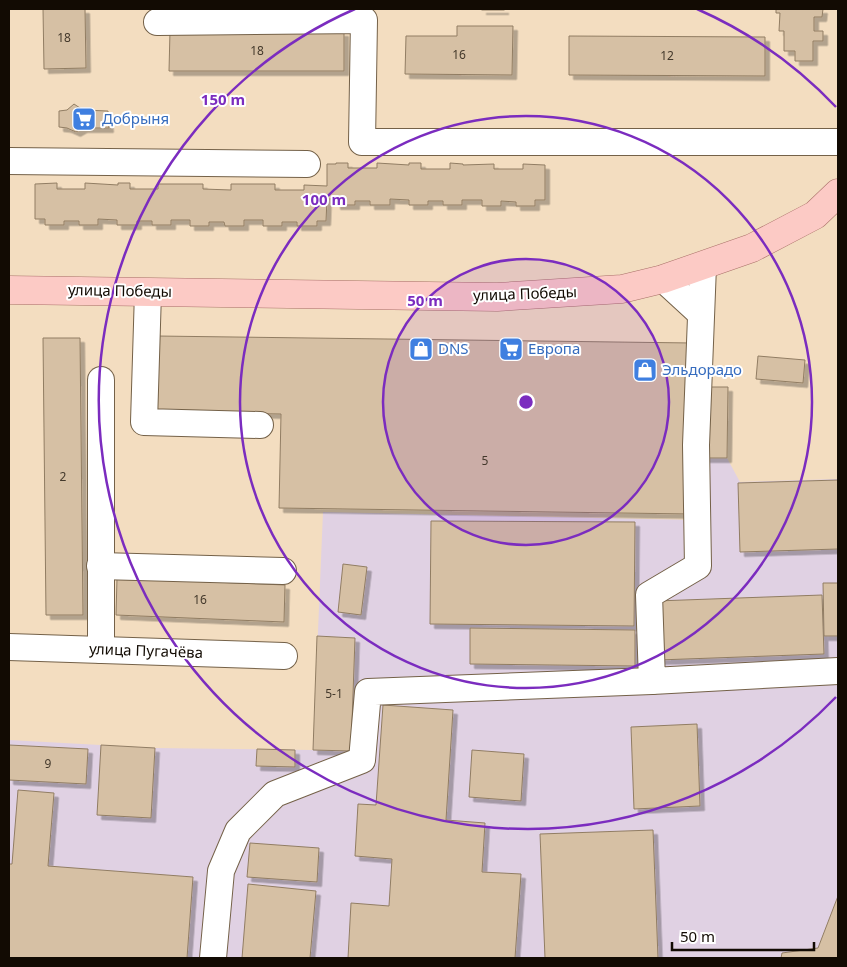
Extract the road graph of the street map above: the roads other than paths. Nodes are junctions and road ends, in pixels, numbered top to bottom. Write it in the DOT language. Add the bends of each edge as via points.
graph roads {
  1 [pos="158,22"];
  2 [pos="838,142"];
  3 [pos="9,162"];
  4 [pos="307,164"];
  5 [pos="838,193"];
  6 [pos="703,266"];
  7 [pos="663,279"];
  8 [pos="9,290"];
  9 [pos="148,292"];
  10 [pos="700,313"];
  11 [pos="101,380"];
  12 [pos="260,425"];
  13 [pos="100,566"];
  14 [pos="283,571"];
  15 [pos="9,647"];
  16 [pos="101,650"];
  17 [pos="284,656"];
  18 [pos="838,671"];
  19 [pos="652,681"];
  20 [pos="213,958"];
  1 -- 2 [label="street" via="364,20 362,142"];
  3 -- 4 [label="street"];
  5 -- 6 [label="main road, улица Победы" via="815,215 752,248"];
  6 -- 7 [label="main road, улица Победы"];
  6 -- 10 [label="street"];
  7 -- 9 [label="main road, улица Победы" via="622,289 497,296"];
  7 -- 10 [label="street"];
  8 -- 9 [label="main road, улица Победы"];
  9 -- 12 [label="street" via="144,422"];
  10 -- 19 [label="street" via="696,445 698,566 649,595"];
  11 -- 13 [label="street"];
  13 -- 14 [label="street"];
  13 -- 16 [label="street"];
  15 -- 16 [label="street, улица Пугачёва"];
  16 -- 17 [label="street, улица Пугачёва"];
  18 -- 19 [label="street"];
  19 -- 20 [label="street" via="368,692 362,760 275,794 238,832 221,871"];
}
